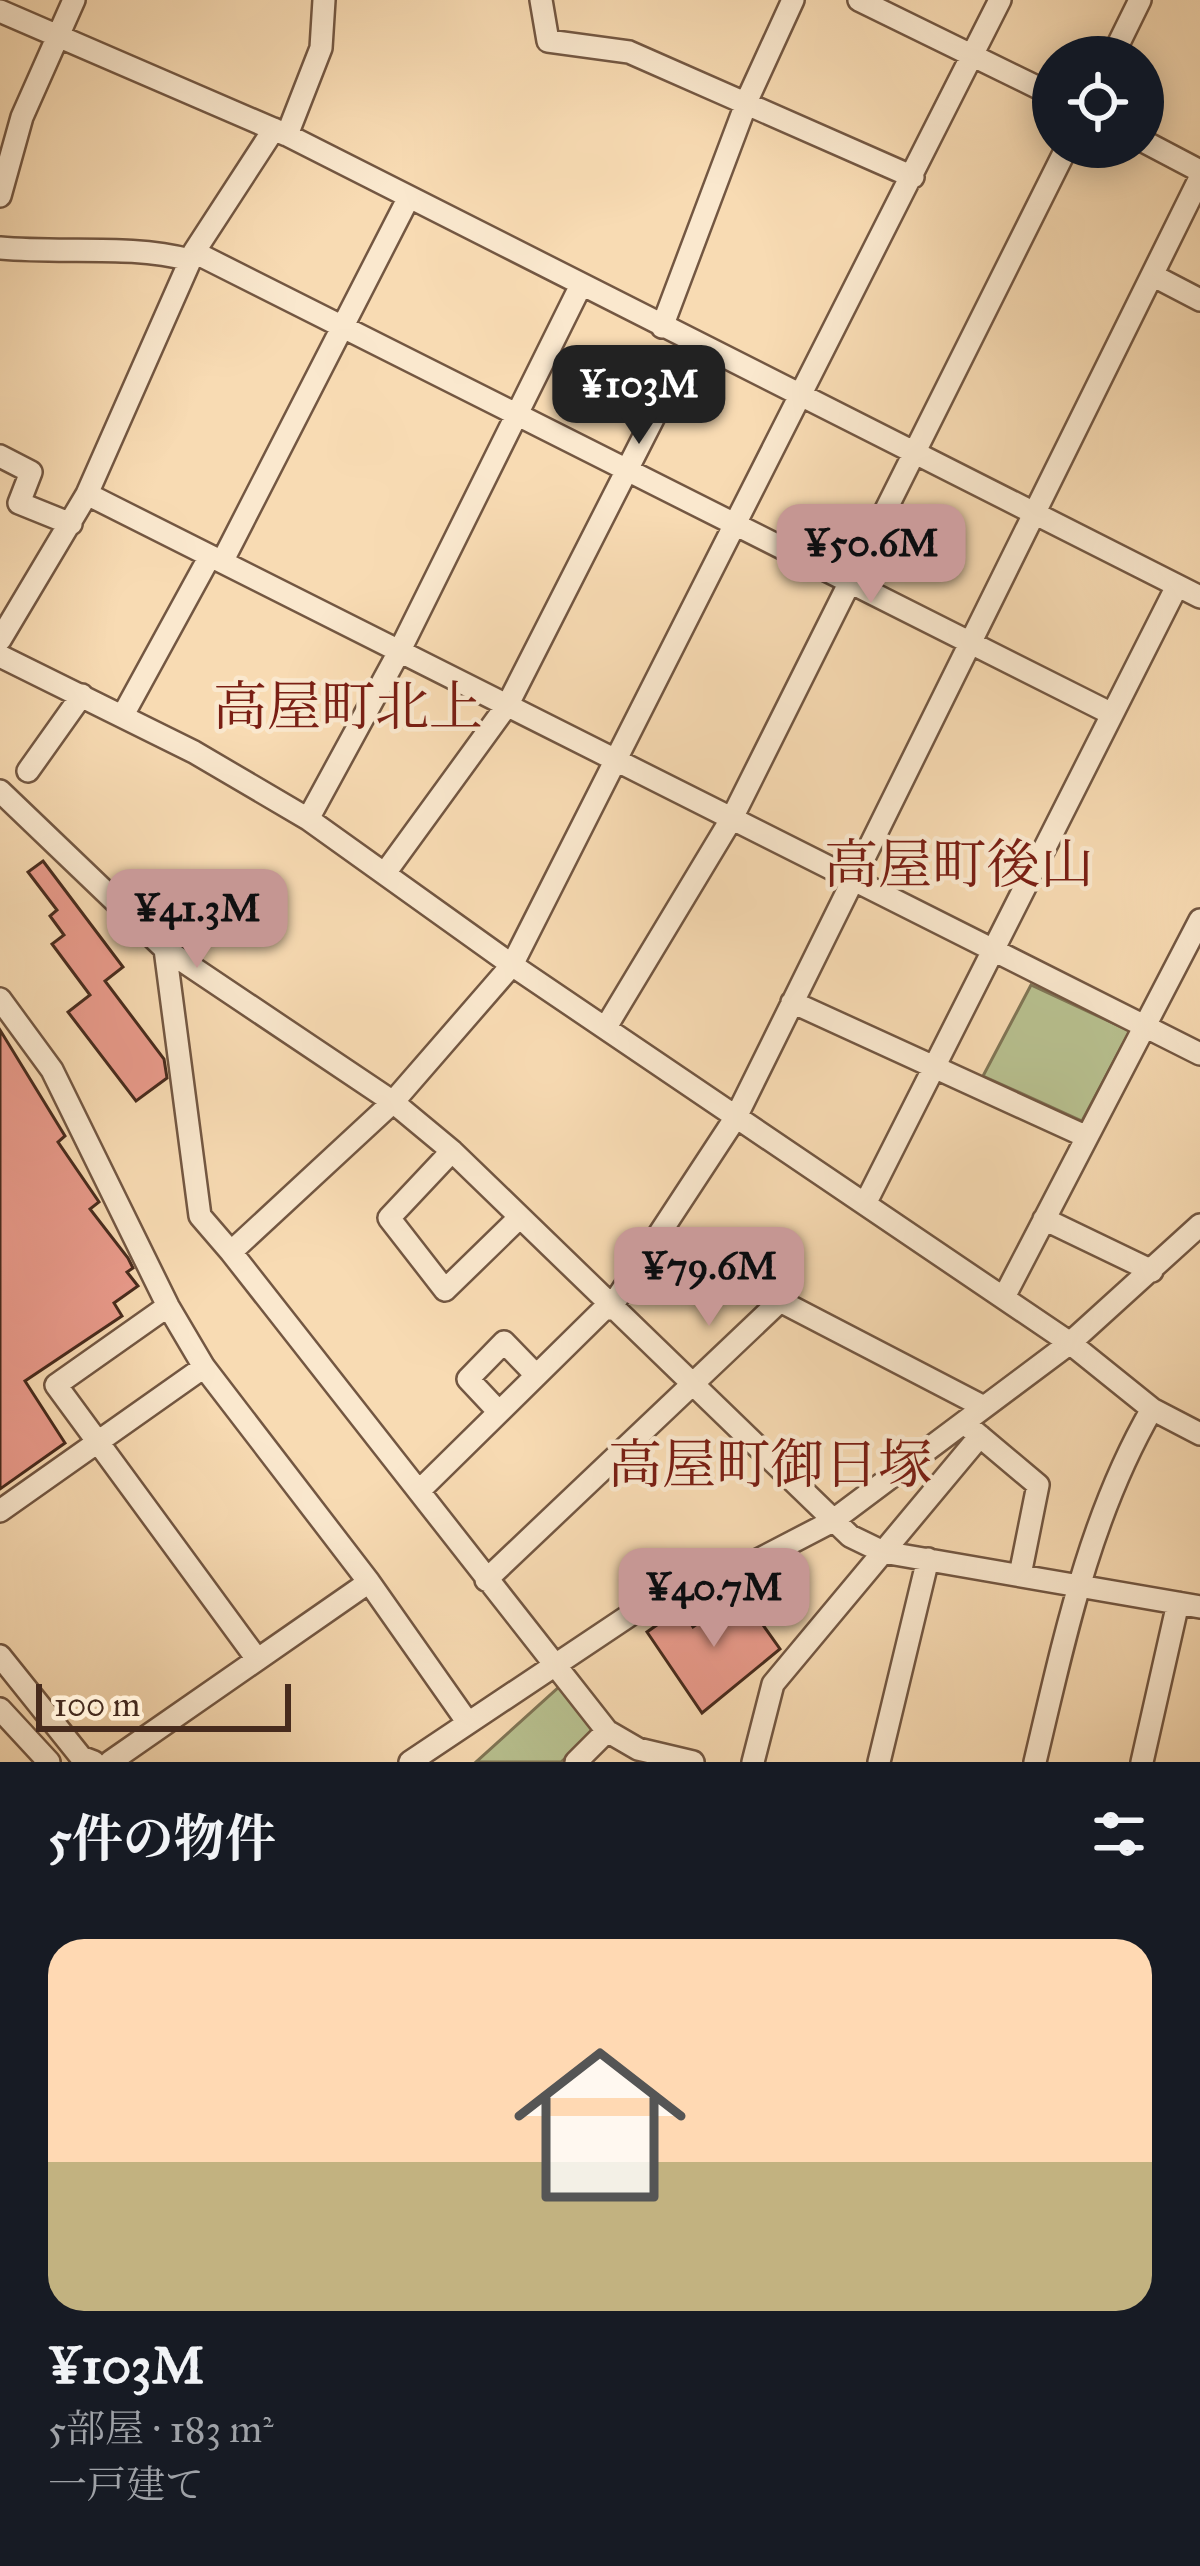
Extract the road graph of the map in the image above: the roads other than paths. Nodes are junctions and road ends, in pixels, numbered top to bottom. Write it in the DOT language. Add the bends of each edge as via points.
graph roads {
  1 [pos="74,0"];
  2 [pos="324,0"];
  3 [pos="541,0"];
  4 [pos="793,0"];
  5 [pos="859,0"];
  6 [pos="1000,0"];
  7 [pos="1140,0"];
  8 [pos="0,11"];
  9 [pos="1122,36"];
  10 [pos="58,37"];
  11 [pos="973,56"];
  12 [pos="1032,85"];
  13 [pos="748,100"];
  14 [pos="9,124"];
  15 [pos="280,132"];
  16 [pos="1164,153"];
  17 [pos="1057,168"];
  18 [pos="1200,174"];
  19 [pos="913,177"];
  20 [pos="0,196"];
  21 [pos="409,197"];
  22 [pos="0,248"];
  23 [pos="192,256"];
  24 [pos="1152,274"];
  25 [pos="581,284"];
  26 [pos="1200,300"];
  27 [pos="343,326"];
  28 [pos="662,327"];
  29 [pos="692,342"];
  30 [pos="799,397"];
  31 [pos="519,416"];
  32 [pos="916,455"];
  33 [pos="0,456"];
  34 [pos="626,472"];
  35 [pos="87,494"];
  36 [pos="1034,514"];
  37 [pos="71,524"];
  38 [pos="735,527"];
  39 [pos="216,559"];
  40 [pos="850,583"];
  41 [pos="1177,586"];
  42 [pos="1200,597"];
  43 [pos="0,640"];
  44 [pos="970,644"];
  45 [pos="400,650"];
  46 [pos="0,656"];
  47 [pos="82,695"];
  48 [pos="508,704"];
  49 [pos="1112,714"];
  50 [pos="123,715"];
  51 [pos="617,760"];
  52 [pos="27,770"];
  53 [pos="0,791"];
  54 [pos="732,818"];
  55 [pos="308,819"];
  56 [pos="385,873"];
  57 [pos="855,876"];
  58 [pos="1200,920"];
  59 [pos="994,947"];
  60 [pos="165,950"];
  61 [pos="512,965"];
  62 [pos="0,999"];
  63 [pos="792,1002"];
  64 [pos="1142,1024"];
  65 [pos="606,1027"];
  66 [pos="1200,1054"];
  67 [pos="934,1065"];
  68 [pos="393,1102"];
  69 [pos="736,1117"];
  70 [pos="1085,1136"];
  71 [pos="452,1151"];
  72 [pos="866,1202"];
  73 [pos="520,1217"];
  74 [pos="1044,1219"];
  75 [pos="1200,1225"];
  76 [pos="231,1252"];
  77 [pos="1152,1271"];
  78 [pos="1004,1298"];
  79 [pos="168,1306"];
  80 [pos="608,1308"];
  81 [pos="1070,1343"];
  82 [pos="204,1367"];
  83 [pos="536,1375"];
  84 [pos="693,1383"];
  85 [pos="983,1407"];
  86 [pos="1152,1408"];
  87 [pos="499,1412"];
  88 [pos="972,1429"];
  89 [pos="1200,1434"];
  90 [pos="96,1443"];
  91 [pos="419,1491"];
  92 [pos="0,1511"];
  93 [pos="831,1522"];
  94 [pos="883,1552"];
  95 [pos="928,1559"];
  96 [pos="1020,1575"];
  97 [pos="486,1580"];
  98 [pos="369,1582"];
  99 [pos="1077,1585"];
  100 [pos="1189,1605"];
  101 [pos="0,1656"];
  102 [pos="257,1659"];
  103 [pos="553,1663"];
  104 [pos="0,1709"];
  105 [pos="466,1720"];
  106 [pos="607,1731"];
  107 [pos="50,1762"];
  108 [pos="94,1762"];
  109 [pos="110,1762"];
  110 [pos="410,1762"];
  111 [pos="576,1762"];
  112 [pos="693,1762"];
  113 [pos="753,1762"];
  114 [pos="879,1762"];
  115 [pos="1035,1762"];
  116 [pos="1142,1762"];
  1 -- 10 [label="street"];
  2 -- 15 [label="street" via="321,48"];
  3 -- 13 [label="street" via="548,40 629,52"];
  4 -- 13 [label="street"];
  5 -- 11 [label="street"];
  6 -- 11 [label="street"];
  7 -- 9 [label="street"];
  8 -- 10 [label="street"];
  10 -- 14 [label="street"];
  10 -- 15 [label="street"];
  11 -- 12 [label="street"];
  11 -- 19 [label="street"];
  13 -- 19 [label="street"];
  13 -- 28 [label="street"];
  14 -- 20 [label="street"];
  15 -- 21 [label="street"];
  15 -- 23 [label="street"];
  16 -- 18 [label="street"];
  17 -- 32 [label="street"];
  18 -- 24 [label="street"];
  19 -- 30 [label="street"];
  21 -- 25 [label="street"];
  21 -- 27 [label="street"];
  22 -- 23 [label="street"];
  23 -- 27 [label="street"];
  23 -- 35 [label="street"];
  24 -- 26 [label="street"];
  24 -- 36 [label="street"];
  25 -- 28 [label="street"];
  25 -- 31 [label="street"];
  27 -- 31 [label="street"];
  27 -- 39 [label="street"];
  28 -- 29 [label="street"];
  29 -- 30 [label="street"];
  29 -- 34 [label="street"];
  30 -- 32 [label="street"];
  30 -- 38 [label="street"];
  31 -- 34 [label="street"];
  31 -- 45 [label="street"];
  32 -- 36 [label="street"];
  32 -- 40 [label="street"];
  33 -- 37 [label="street" via="31,472 19,503"];
  34 -- 38 [label="street"];
  34 -- 48 [label="street"];
  35 -- 37 [label="street"];
  35 -- 39 [label="street"];
  36 -- 41 [label="street"];
  36 -- 44 [label="street"];
  37 -- 43 [label="street"];
  38 -- 40 [label="street"];
  38 -- 51 [label="street"];
  39 -- 45 [label="street"];
  39 -- 50 [label="street"];
  40 -- 44 [label="street"];
  40 -- 54 [label="street"];
  41 -- 42 [label="street"];
  41 -- 49 [label="street"];
  44 -- 49 [label="street"];
  44 -- 57 [label="street"];
  45 -- 48 [label="street"];
  45 -- 55 [label="street"];
  46 -- 47 [label="street"];
  47 -- 50 [label="street"];
  47 -- 52 [label="street"];
  48 -- 51 [label="street"];
  48 -- 56 [label="street"];
  49 -- 59 [label="street"];
  50 -- 55 [label="street"];
  51 -- 54 [label="street"];
  51 -- 61 [label="street"];
  53 -- 60 [label="street"];
  54 -- 57 [label="street"];
  54 -- 65 [label="street"];
  55 -- 56 [label="street"];
  56 -- 61 [label="street"];
  57 -- 59 [label="street"];
  57 -- 63 [label="street"];
  58 -- 64 [label="street"];
  59 -- 64 [label="street"];
  59 -- 67 [label="street"];
  60 -- 68 [label="street"];
  60 -- 76 [label="street" via="200,1216"];
  61 -- 65 [label="street"];
  61 -- 68 [label="street"];
  62 -- 79 [label="street" via="52,1070"];
  63 -- 67 [label="street"];
  63 -- 69 [label="street"];
  64 -- 66 [label="street"];
  64 -- 70 [label="street"];
  65 -- 69 [label="street"];
  67 -- 70 [label="street"];
  67 -- 72 [label="street"];
  68 -- 71 [label="street"];
  68 -- 76 [label="street"];
  69 -- 72 [label="street"];
  69 -- 80 [label="street"];
  70 -- 74 [label="street"];
  71 -- 73 [label="street"];
  71 -- 73 [label="street" via="389,1218 445,1290"];
  72 -- 78 [label="street"];
  73 -- 80 [label="street"];
  74 -- 77 [label="street"];
  74 -- 78 [label="street"];
  75 -- 77 [label="street"];
  76 -- 91 [label="street"];
  77 -- 81 [label="street"];
  78 -- 81 [label="street"];
  79 -- 82 [label="street"];
  79 -- 90 [label="street" via="56,1385"];
  80 -- 83 [label="street"];
  80 -- 84 [label="street"];
  81 -- 85 [label="street"];
  81 -- 86 [label="street"];
  82 -- 90 [label="street"];
  82 -- 98 [label="street"];
  83 -- 87 [label="street"];
  83 -- 87 [label="street" via="505,1342 467,1379"];
  84 -- 85 [label="street" via="780,1301"];
  84 -- 93 [label="street"];
  84 -- 97 [label="street"];
  85 -- 88 [label="street"];
  86 -- 89 [label="street"];
  86 -- 99 [label="street"];
  87 -- 91 [label="street"];
  88 -- 93 [label="street"];
  88 -- 94 [label="street"];
  88 -- 96 [label="street" via="1038,1485"];
  90 -- 92 [label="street"];
  90 -- 102 [label="street"];
  91 -- 97 [label="street"];
  93 -- 94 [label="street"];
  93 -- 103 [label="street" via="664,1596"];
  94 -- 95 [label="street"];
  94 -- 113 [label="street" via="773,1684"];
  95 -- 96 [label="street"];
  95 -- 114 [label="street"];
  96 -- 99 [label="street"];
  97 -- 103 [label="street"];
  98 -- 102 [label="street"];
  98 -- 105 [label="street"];
  99 -- 100 [label="street"];
  99 -- 115 [label="street"];
  100 -- 116 [label="street"];
  101 -- 108 [label="street" via="81,1757"];
  102 -- 109 [label="street"];
  103 -- 105 [label="street"];
  103 -- 106 [label="street"];
  104 -- 107 [label="street"];
  105 -- 110 [label="street"];
  106 -- 111 [label="street"];
  106 -- 112 [label="street" via="638,1750"];
}
